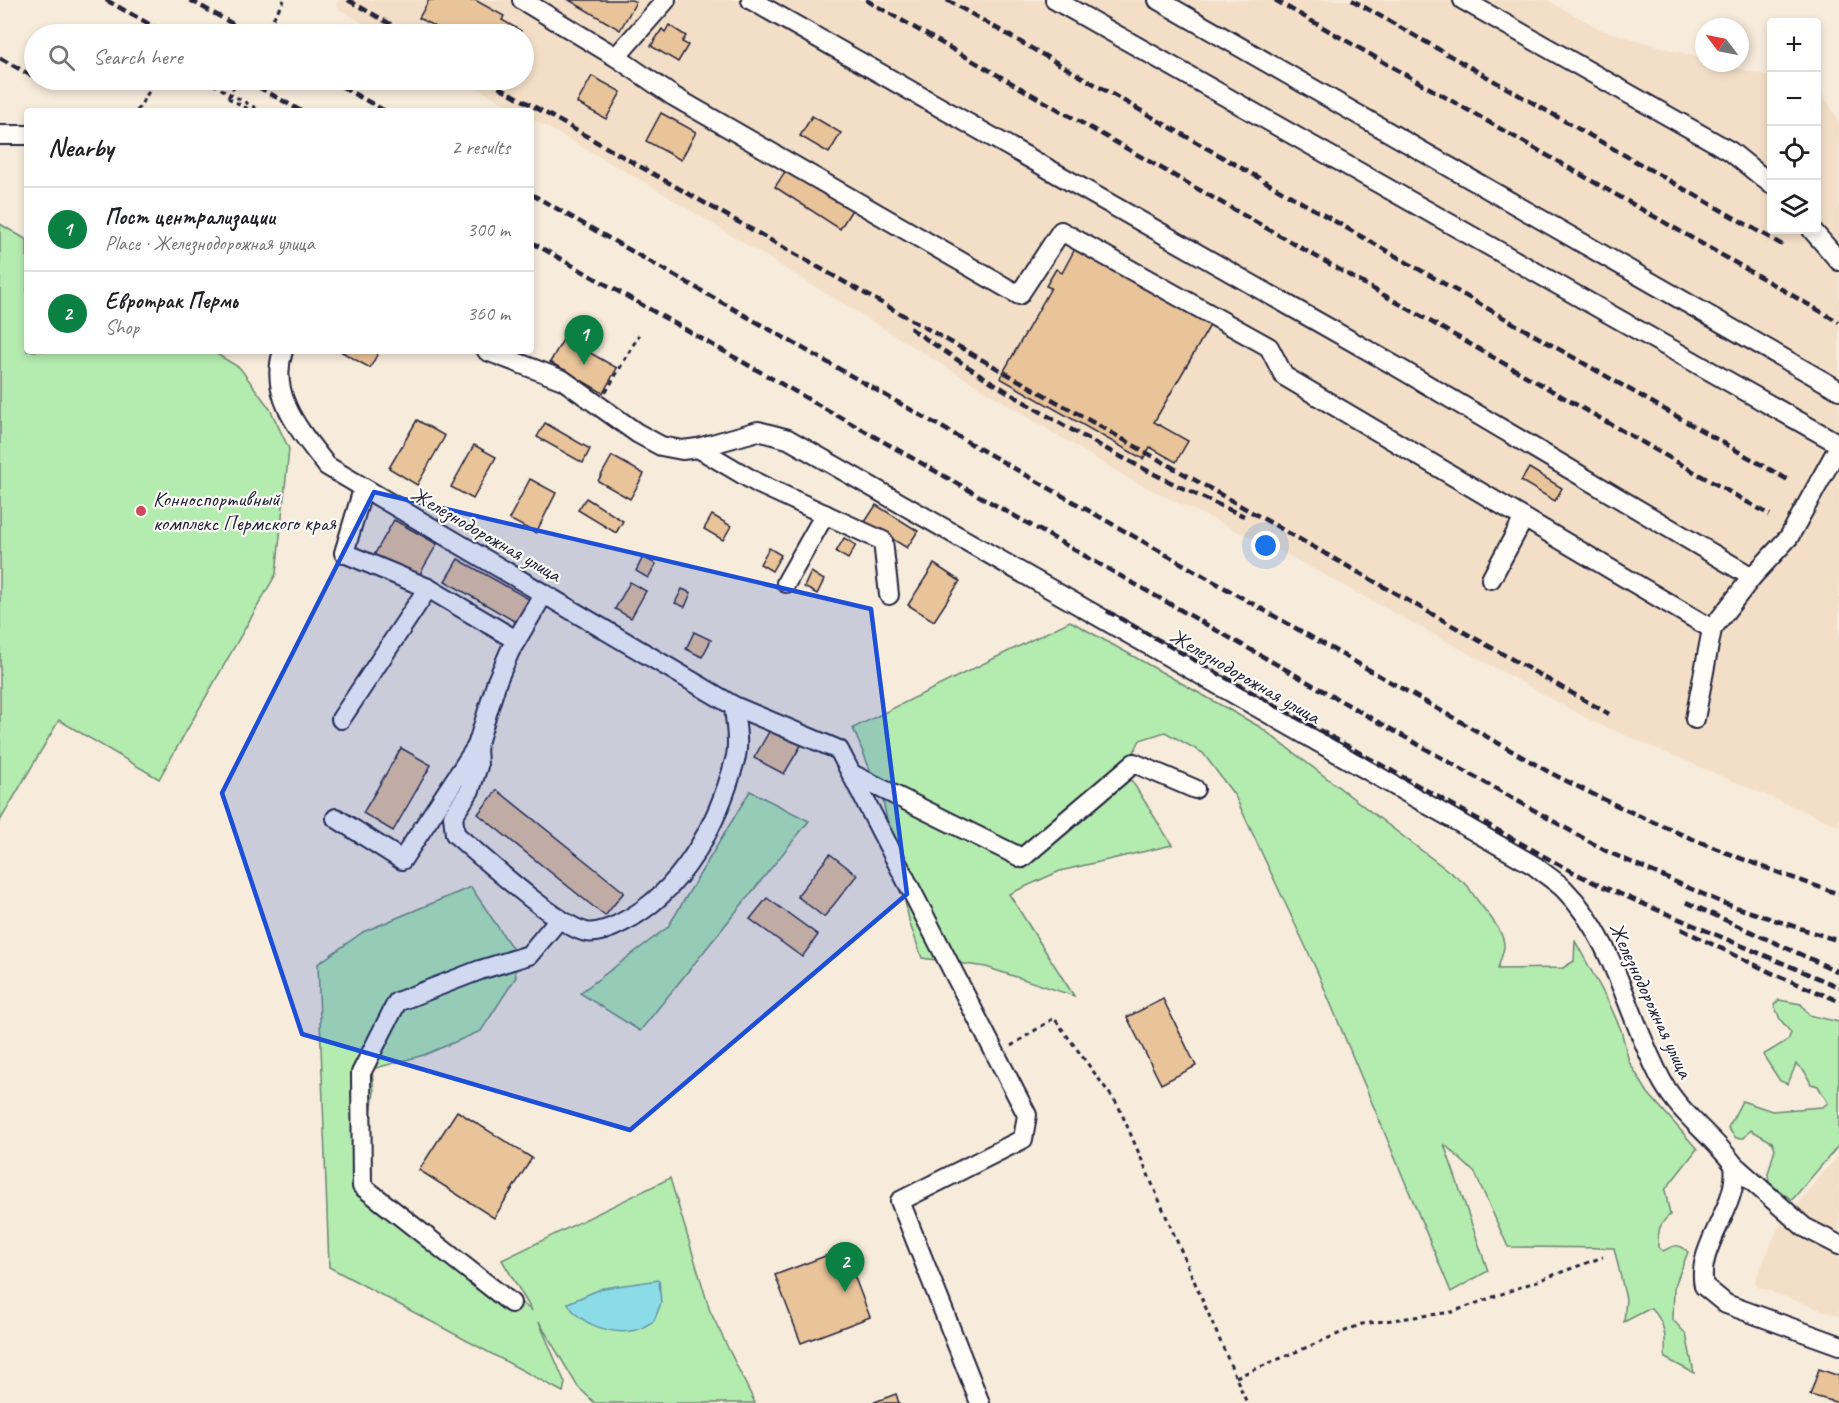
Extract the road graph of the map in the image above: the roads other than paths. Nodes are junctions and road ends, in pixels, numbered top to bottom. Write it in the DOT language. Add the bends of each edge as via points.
graph roads {
  1 [pos="522,0"];
  2 [pos="666,0"];
  3 [pos="751,0"];
  4 [pos="1055,0"];
  5 [pos="1158,0"];
  6 [pos="1463,0"];
  7 [pos="616,57"];
  8 [pos="0,135"];
  9 [pos="24,135"];
  10 [pos="1767,181"];
  11 [pos="1815,234"];
  12 [pos="1839,261"];
  13 [pos="284,354"];
  14 [pos="495,354"];
  15 [pos="1839,390"];
  16 [pos="1839,445"];
  17 [pos="698,448"];
  18 [pos="363,489"];
  19 [pos="825,514"];
  20 [pos="1524,518"];
  21 [pos="1752,578"];
  22 [pos="1491,579"];
  23 [pos="786,583"];
  24 [pos="428,588"];
  25 [pos="543,595"];
  26 [pos="889,595"];
  27 [pos="1712,629"];
  28 [pos="516,640"];
  29 [pos="734,706"];
  30 [pos="341,719"];
  31 [pos="1695,719"];
  32 [pos="477,746"];
  33 [pos="852,774"];
  34 [pos="1195,789"];
  35 [pos="336,818"];
  36 [pos="560,919"];
  37 [pos="1734,1165"];
  38 [pos="1839,1245"];
  39 [pos="511,1303"];
  40 [pos="1839,1345"];
  41 [pos="980,1403"];
  1 -- 7 [label="street"];
  2 -- 7 [label="street"];
  3 -- 21 [label="street" via="1399,368"];
  4 -- 16 [label="street"];
  5 -- 15 [label="street"];
  6 -- 10 [label="street" via="1730,151"];
  7 -- 20 [label="street" via="673,96 1019,295 1062,231 1269,347 1284,376"];
  8 -- 9 [label="street"];
  11 -- 12 [label="street"];
  13 -- 18 [label="street, Железнодорожная улица" via="280,393 294,423 327,466"];
  14 -- 17 [label="street, Железнодорожная улица" via="563,380 637,434 661,446"];
  16 -- 21 [label="street" via="1789,537"];
  17 -- 19 [label="street" via="759,484"];
  17 -- 37 [label="street, Железнодорожная улица" via="758,431 788,439 1535,866 1564,889 1585,915 1663,1083"];
  18 -- 24 [label="street" via="344,553"];
  18 -- 25 [label="street, Железнодорожная улица"];
  19 -- 23 [label="street"];
  19 -- 26 [label="street" via="883,541"];
  20 -- 22 [label="street"];
  20 -- 27 [label="street"];
  21 -- 27 [label="street"];
  24 -- 28 [label="street"];
  24 -- 30 [label="street"];
  25 -- 28 [label="street"];
  25 -- 29 [label="street, Железнодорожная улица"];
  27 -- 31 [label="street"];
  28 -- 32 [label="street" via="497,681"];
  29 -- 33 [label="street, Железнодорожная улица" via="839,750"];
  29 -- 36 [label="street" via="736,758 699,847 667,891 638,915 613,928 587,932"];
  32 -- 35 [label="street" via="402,860"];
  32 -- 36 [label="street" via="478,766 470,790 453,816 455,834"];
  33 -- 34 [label="street" via="1022,858 1134,763"];
  33 -- 41 [label="street, Железнодорожная улица" via="1027,1115 1023,1139 900,1201"];
  36 -- 39 [label="street" via="529,955 397,1002 361,1073 362,1186"];
  37 -- 38 [label="street, Железнодорожная улица" via="1804,1227"];
  37 -- 40 [label="street" via="1732,1189 1702,1272 1704,1287 1726,1304"];
}
